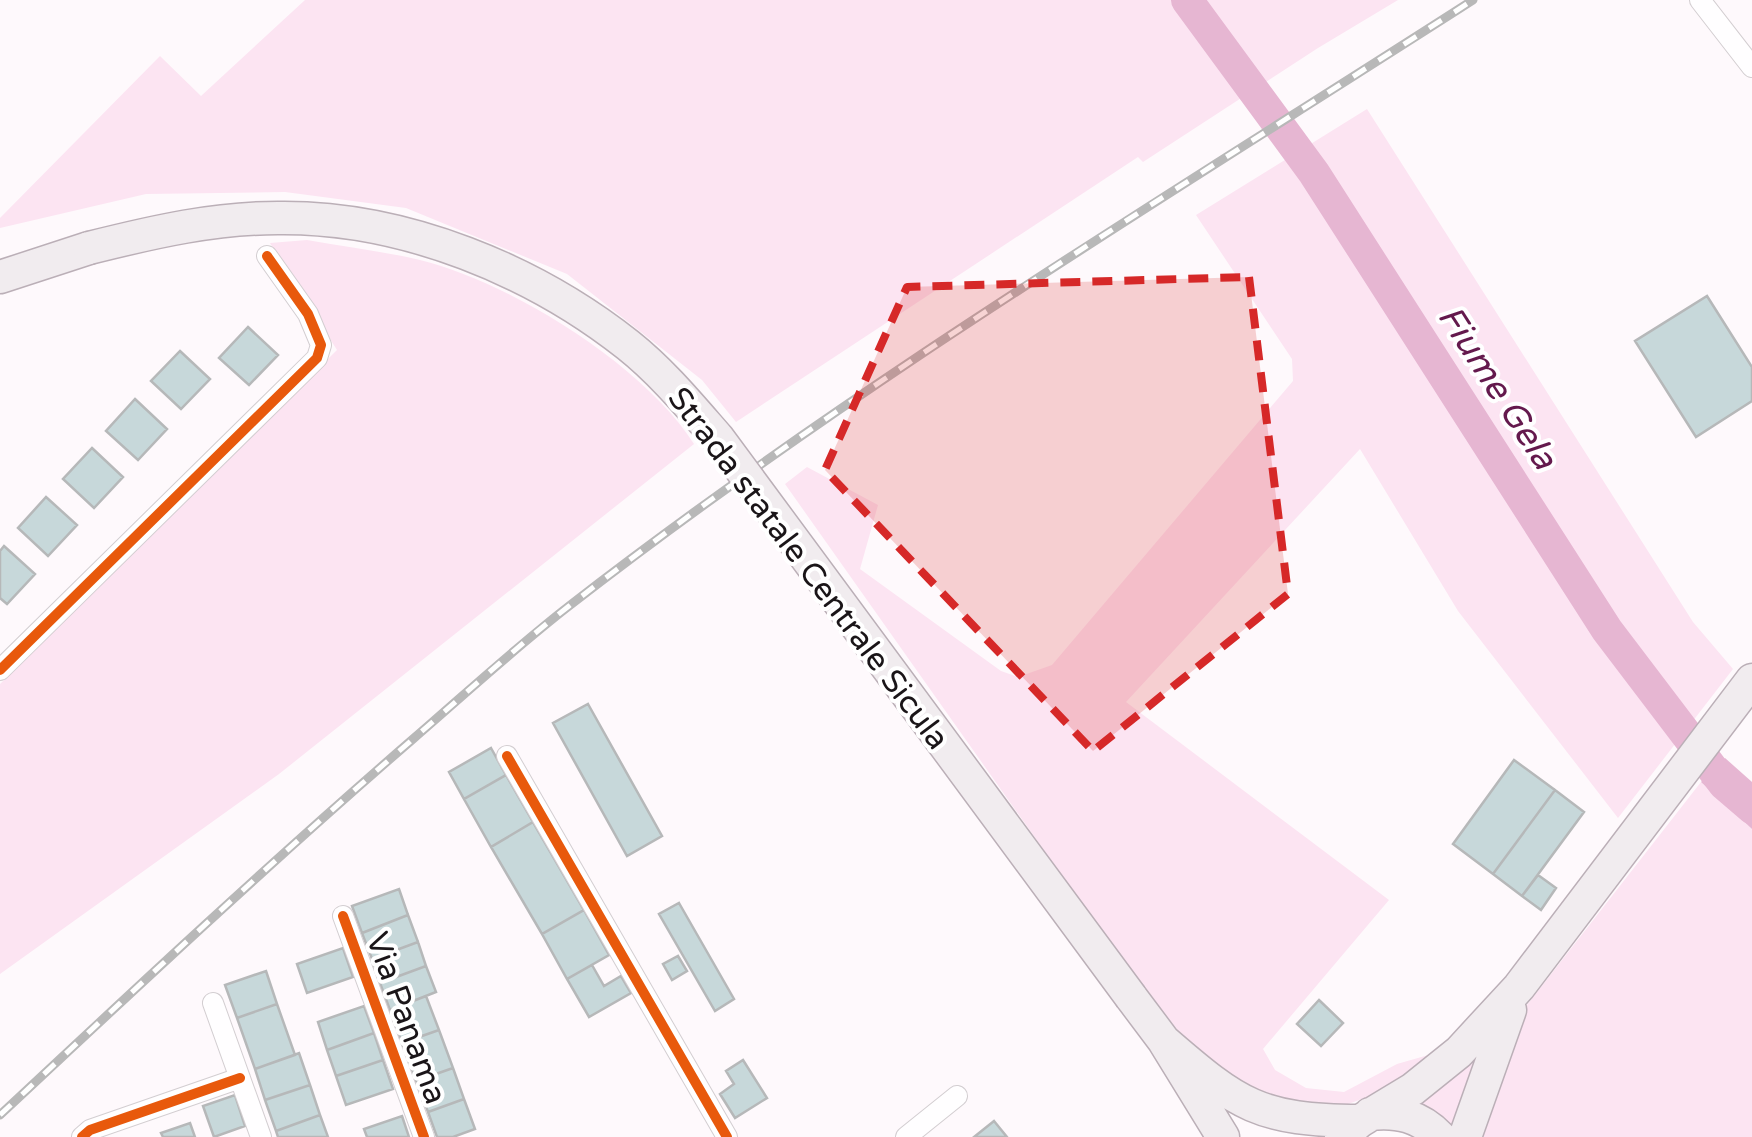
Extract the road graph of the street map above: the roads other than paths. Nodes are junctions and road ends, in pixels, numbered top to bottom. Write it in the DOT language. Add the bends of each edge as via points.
graph roads {
  1 [pos="1700,0"];
  2 [pos="1752,67"];
  3 [pos="267,256"];
  4 [pos="0,278"];
  5 [pos="0,670"];
  6 [pos="1752,680"];
  7 [pos="507,756"];
  8 [pos="343,916"];
  9 [pos="1519,988"];
  10 [pos="213,1003"];
  11 [pos="1164,1041"];
  12 [pos="240,1078"];
  13 [pos="957,1096"];
  14 [pos="1357,1124"];
  15 [pos="82,1137"];
  16 [pos="261,1137"];
  17 [pos="424,1137"];
  18 [pos="727,1137"];
  19 [pos="906,1137"];
  20 [pos="1223,1137"];
  21 [pos="1440,1137"];
  22 [pos="1465,1137"];
  1 -- 2 [label="street"];
  3 -- 5 [label="street" via="308,314 321,345 317,358"];
  4 -- 11 [label="main road, Strada statale Centrale Sicula, bridge" via="184,225 284,218 369,226 449,249 570,304 630,346 718,438"];
  6 -- 9 [label="main road"];
  7 -- 18 [label="street"];
  8 -- 17 [label="street, Via Panama"];
  9 -- 14 [label="main road" via="1459,1052"];
  9 -- 22 [label="main road"];
  10 -- 12 [label="street"];
  11 -- 14 [label="main road, Strada statale Centrale Sicula" via="1236,1099 1260,1110"];
  11 -- 20 [label="main road, Strada statale Centrale Sicula"];
  12 -- 15 [label="street"];
  12 -- 16 [label="street"];
  13 -- 19 [label="street"];
  14 -- 21 [label="main road, Strada statale Centrale Sicula" via="1389,1112 1405,1114"];
}
